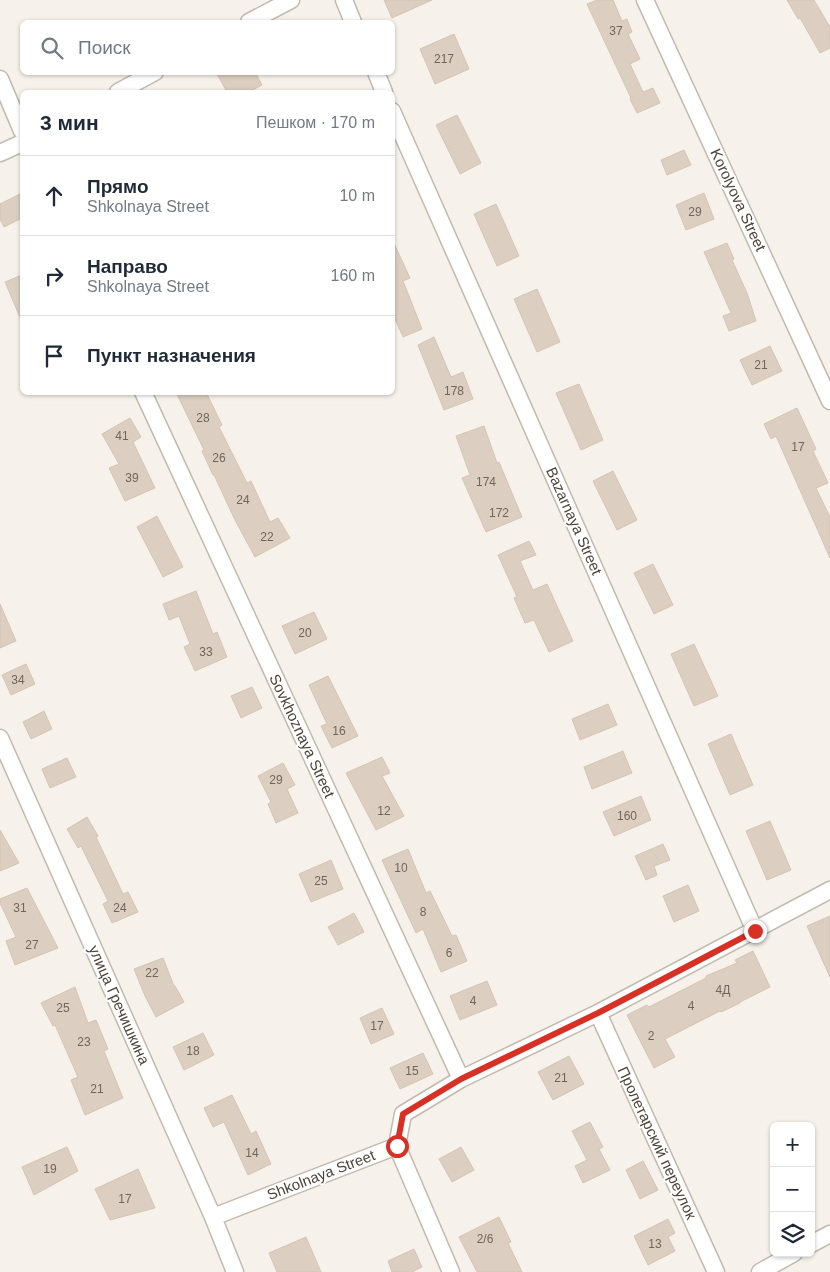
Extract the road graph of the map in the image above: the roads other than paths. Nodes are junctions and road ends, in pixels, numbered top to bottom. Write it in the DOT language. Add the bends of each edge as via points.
graph roads {
  1 [pos="292,0"];
  2 [pos="344,0"];
  3 [pos="645,0"];
  4 [pos="253,20"];
  5 [pos="353,20"];
  6 [pos="149,75"];
  7 [pos="377,75"];
  8 [pos="0,79"];
  9 [pos="122,90"];
  10 [pos="383,90"];
  11 [pos="395,118"];
  12 [pos="20,126"];
  13 [pos="20,144"];
  14 [pos="0,153"];
  15 [pos="144,395"];
  16 [pos="830,401"];
  17 [pos="0,738"];
  18 [pos="830,890"];
  19 [pos="755,931"];
  20 [pos="598,1013"];
  21 [pos="461,1079"];
  22 [pos="397,1146"];
  23 [pos="213,1217"];
  24 [pos="830,1234"];
  25 [pos="815,1242"];
  26 [pos="787,1257"];
  27 [pos="235,1272"];
  28 [pos="451,1272"];
  29 [pos="716,1272"];
  30 [pos="760,1272"];
  1 -- 4 [label="street"];
  2 -- 5 [label="street"];
  3 -- 16 [label="street, Korolyova Street"];
  6 -- 9 [label="street"];
  7 -- 10 [label="street"];
  8 -- 12 [label="street"];
  11 -- 19 [label="street, Bazarnaya Street"];
  13 -- 14 [label="street"];
  15 -- 21 [label="street, Sovkhoznaya Street"];
  17 -- 23 [label="street, улица Гречишкина"];
  18 -- 19 [label="street"];
  19 -- 20 [label="street"];
  20 -- 21 [label="street"];
  20 -- 29 [label="street, Пролетарский переулок"];
  21 -- 22 [label="street" via="403,1114"];
  22 -- 23 [label="street, Shkolnaya Street"];
  22 -- 28 [label="street"];
  23 -- 27 [label="street, улица Гречишкина"];
  24 -- 25 [label="street"];
  26 -- 30 [label="street"];
}
